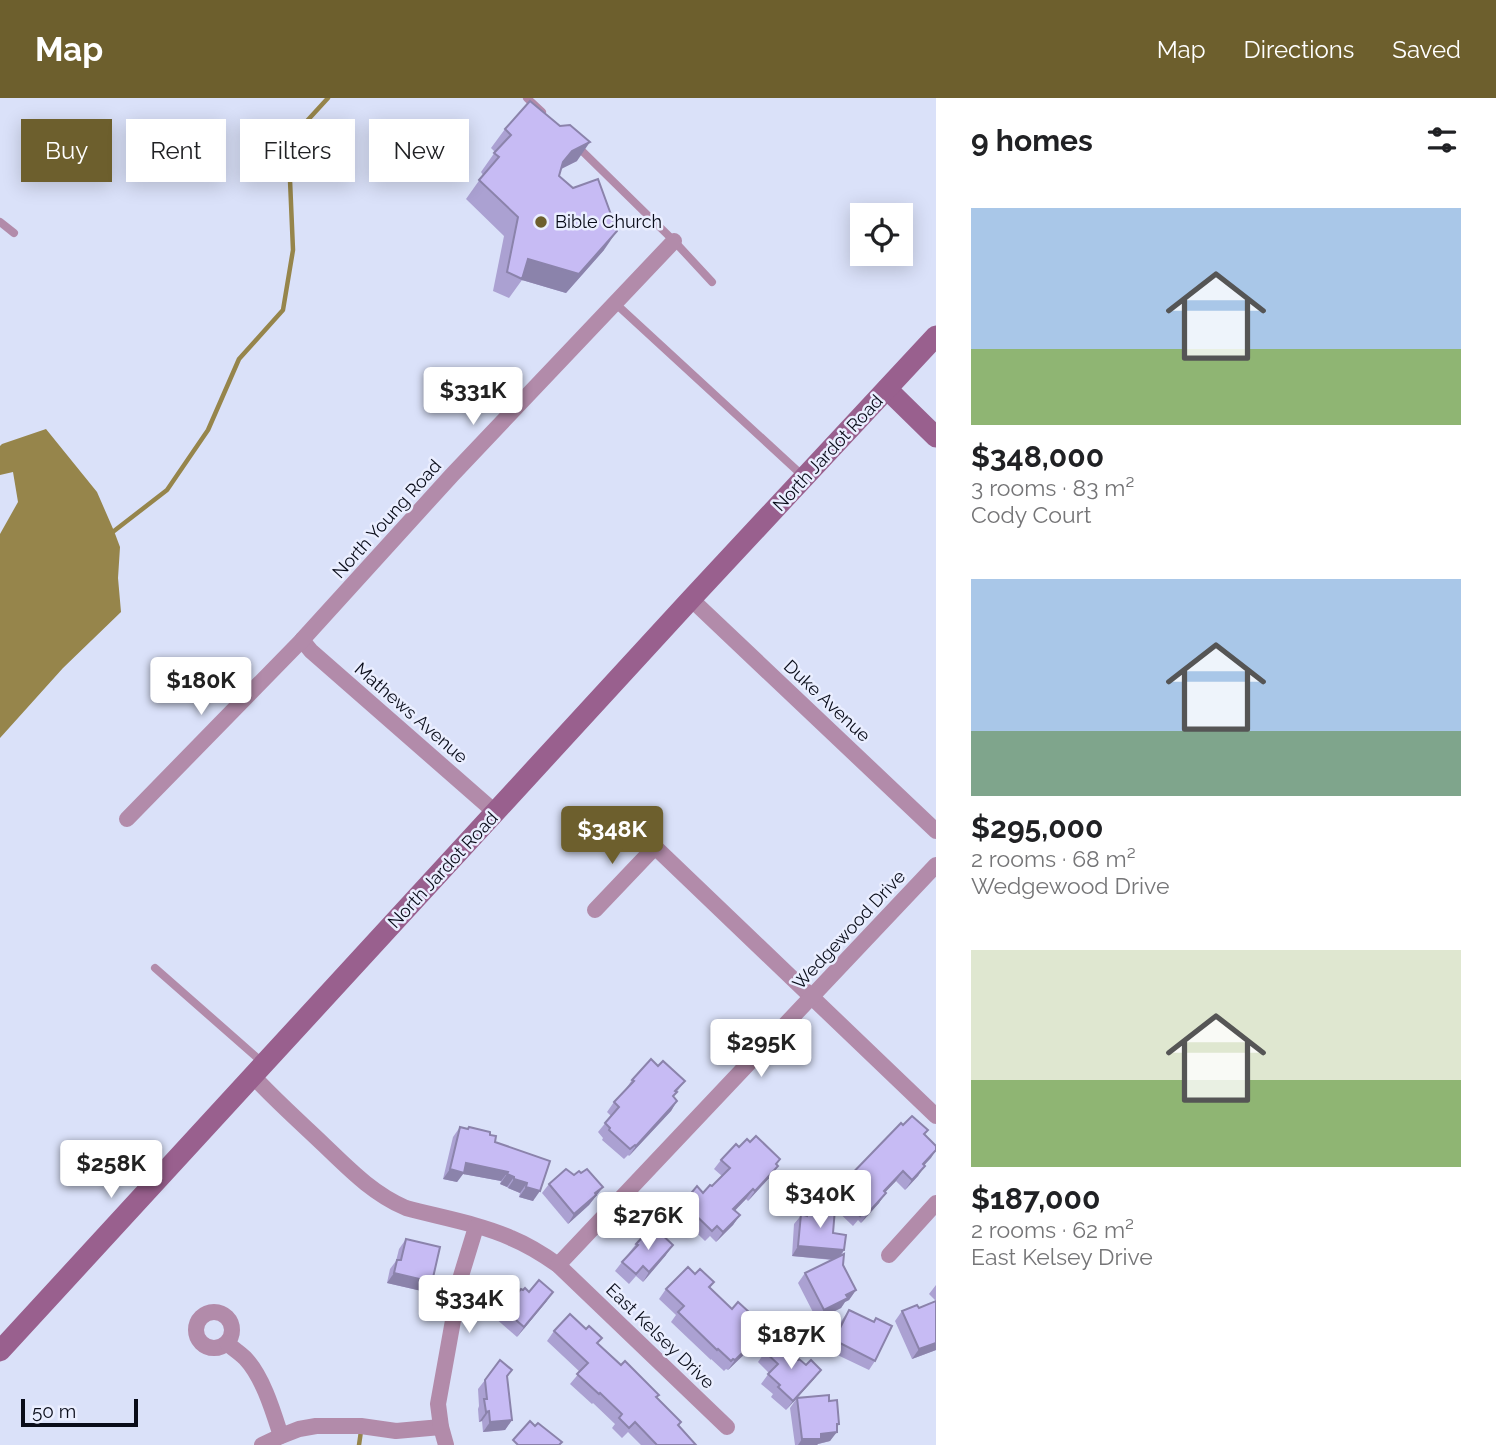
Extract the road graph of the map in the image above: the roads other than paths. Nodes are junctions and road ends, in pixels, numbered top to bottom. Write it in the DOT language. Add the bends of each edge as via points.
graph roads {
  1 [pos="527,98"];
  2 [pos="547,117"];
  3 [pos="567,136"];
  4 [pos="0,222"];
  5 [pos="14,233"];
  6 [pos="674,241"];
  7 [pos="712,282"];
  8 [pos="616,304"];
  9 [pos="936,336"];
  10 [pos="887,389"];
  11 [pos="936,437"];
  12 [pos="805,478"];
  13 [pos="691,599"];
  14 [pos="302,640"];
  15 [pos="496,813"];
  16 [pos="127,818"];
  17 [pos="936,831"];
  18 [pos="936,865"];
  19 [pos="595,909"];
  20 [pos="155,968"];
  21 [pos="812,998"];
  22 [pos="258,1070"];
  23 [pos="936,1116"];
  24 [pos="936,1203"];
  25 [pos="476,1227"];
  26 [pos="889,1255"];
  27 [pos="558,1265"];
  28 [pos="227,1343"];
  29 [pos="0,1352"];
  30 [pos="441,1427"];
  31 [pos="727,1427"];
  32 [pos="281,1436"];
  33 [pos="261,1445"];
  34 [pos="446,1445"];
  1 -- 2 [label="lane"];
  3 -- 6 [label="lane"];
  4 -- 5 [label="lane"];
  6 -- 7 [label="lane"];
  6 -- 8 [label="street, North Young Road"];
  8 -- 12 [label="lane"];
  8 -- 14 [label="street, North Young Road"];
  9 -- 10 [label="main road, North Jardot Road"];
  10 -- 11 [label="main road"];
  10 -- 12 [label="main road, North Jardot Road"];
  12 -- 13 [label="main road, North Jardot Road"];
  13 -- 15 [label="main road, North Jardot Road"];
  13 -- 17 [label="street, Duke Avenue"];
  14 -- 15 [label="street, Mathews Avenue"];
  14 -- 16 [label="street, North Young Road"];
  15 -- 22 [label="main road, North Jardot Road"];
  18 -- 21 [label="street, Wedgewood Drive"];
  19 -- 21 [label="street" via="655,847"];
  20 -- 22 [label="lane"];
  21 -- 23 [label="street"];
  21 -- 27 [label="street, Wedgewood Drive"];
  22 -- 25 [label="street, East Kelsey Drive" via="282,1106 379,1194 406,1208"];
  22 -- 29 [label="main road, North Jardot Road"];
  24 -- 26 [label="street"];
  25 -- 27 [label="street, East Kelsey Drive" via="511,1238"];
  25 -- 30 [label="street" via="458,1288 438,1404"];
  27 -- 31 [label="street, East Kelsey Drive"];
  28 -- 32 [label="street" via="252,1367"];
  30 -- 32 [label="street" via="396,1431 316,1426"];
  30 -- 34 [label="street"];
  32 -- 33 [label="street"];
}
